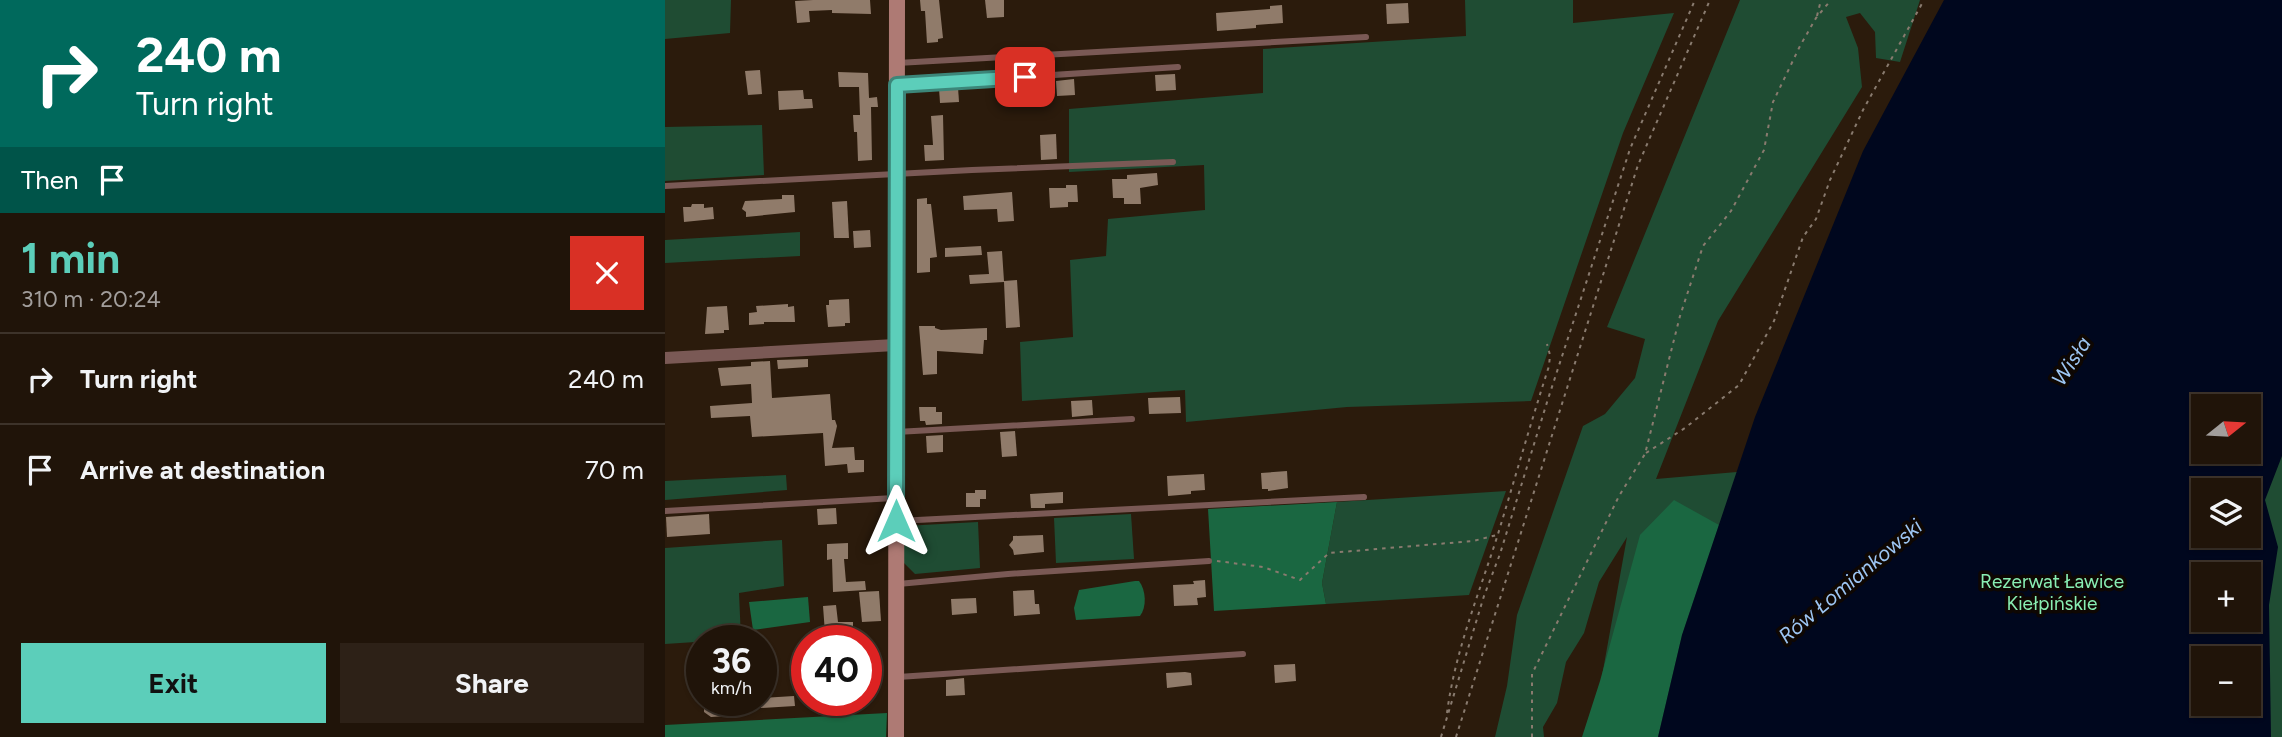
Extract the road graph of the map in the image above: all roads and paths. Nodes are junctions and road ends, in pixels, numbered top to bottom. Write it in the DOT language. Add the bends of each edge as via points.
graph roads {
  1 [pos="897,0"];
  2 [pos="1695,0"];
  3 [pos="1710,0"];
  4 [pos="1821,0"];
  5 [pos="1831,0"];
  6 [pos="1924,0"];
  7 [pos="1817,18"];
  8 [pos="1366,37"];
  9 [pos="897,63"];
  10 [pos="1178,67"];
  11 [pos="897,85"];
  12 [pos="1173,162"];
  13 [pos="896,175"];
  14 [pos="665,186"];
  15 [pos="1547,344"];
  16 [pos="895,345"];
  17 [pos="665,358"];
  18 [pos="1132,419"];
  19 [pos="895,432"];
  20 [pos="1645,454"];
  21 [pos="1364,497"];
  22 [pos="896,498"];
  23 [pos="665,511"];
  24 [pos="896,521"];
  25 [pos="1497,535"];
  26 [pos="1209,561"];
  27 [pos="896,584"];
  28 [pos="1243,654"];
  29 [pos="896,677"];
  30 [pos="1445,721"];
  31 [pos="896,737"];
  32 [pos="1441,737"];
  33 [pos="1457,737"];
  34 [pos="1532,737"];
  1 -- 9 [label="street"];
  2 -- 30 [label="path" via="1626,162"];
  3 -- 33 [label="path" via="1638,165"];
  4 -- 7 [label="path"];
  5 -- 7 [label="path"];
  6 -- 20 [label="path" via="1863,110 1816,219 1803,237 1774,321 1739,385"];
  7 -- 20 [label="path" via="1773,102 1764,149 1731,211 1703,246"];
  8 -- 9 [label="lane"];
  9 -- 11 [label="street"];
  10 -- 11 [label="lane"];
  11 -- 13 [label="street"];
  12 -- 13 [label="lane"];
  13 -- 14 [label="lane"];
  13 -- 16 [label="street"];
  15 -- 25 [label="path" via="1549,366"];
  16 -- 17 [label="street"];
  16 -- 19 [label="street"];
  18 -- 19 [label="lane"];
  19 -- 22 [label="street"];
  20 -- 34 [label="path" via="1619,496 1532,674"];
  21 -- 24 [label="lane"];
  22 -- 23 [label="lane"];
  22 -- 24 [label="street"];
  24 -- 27 [label="street"];
  25 -- 26 [label="path" via="1329,553 1300,580 1263,567"];
  25 -- 30 [label="path" via="1464,632"];
  26 -- 27 [label="lane"];
  27 -- 29 [label="street"];
  28 -- 29 [label="lane"];
  29 -- 31 [label="street"];
  30 -- 32 [label="path"];
}
